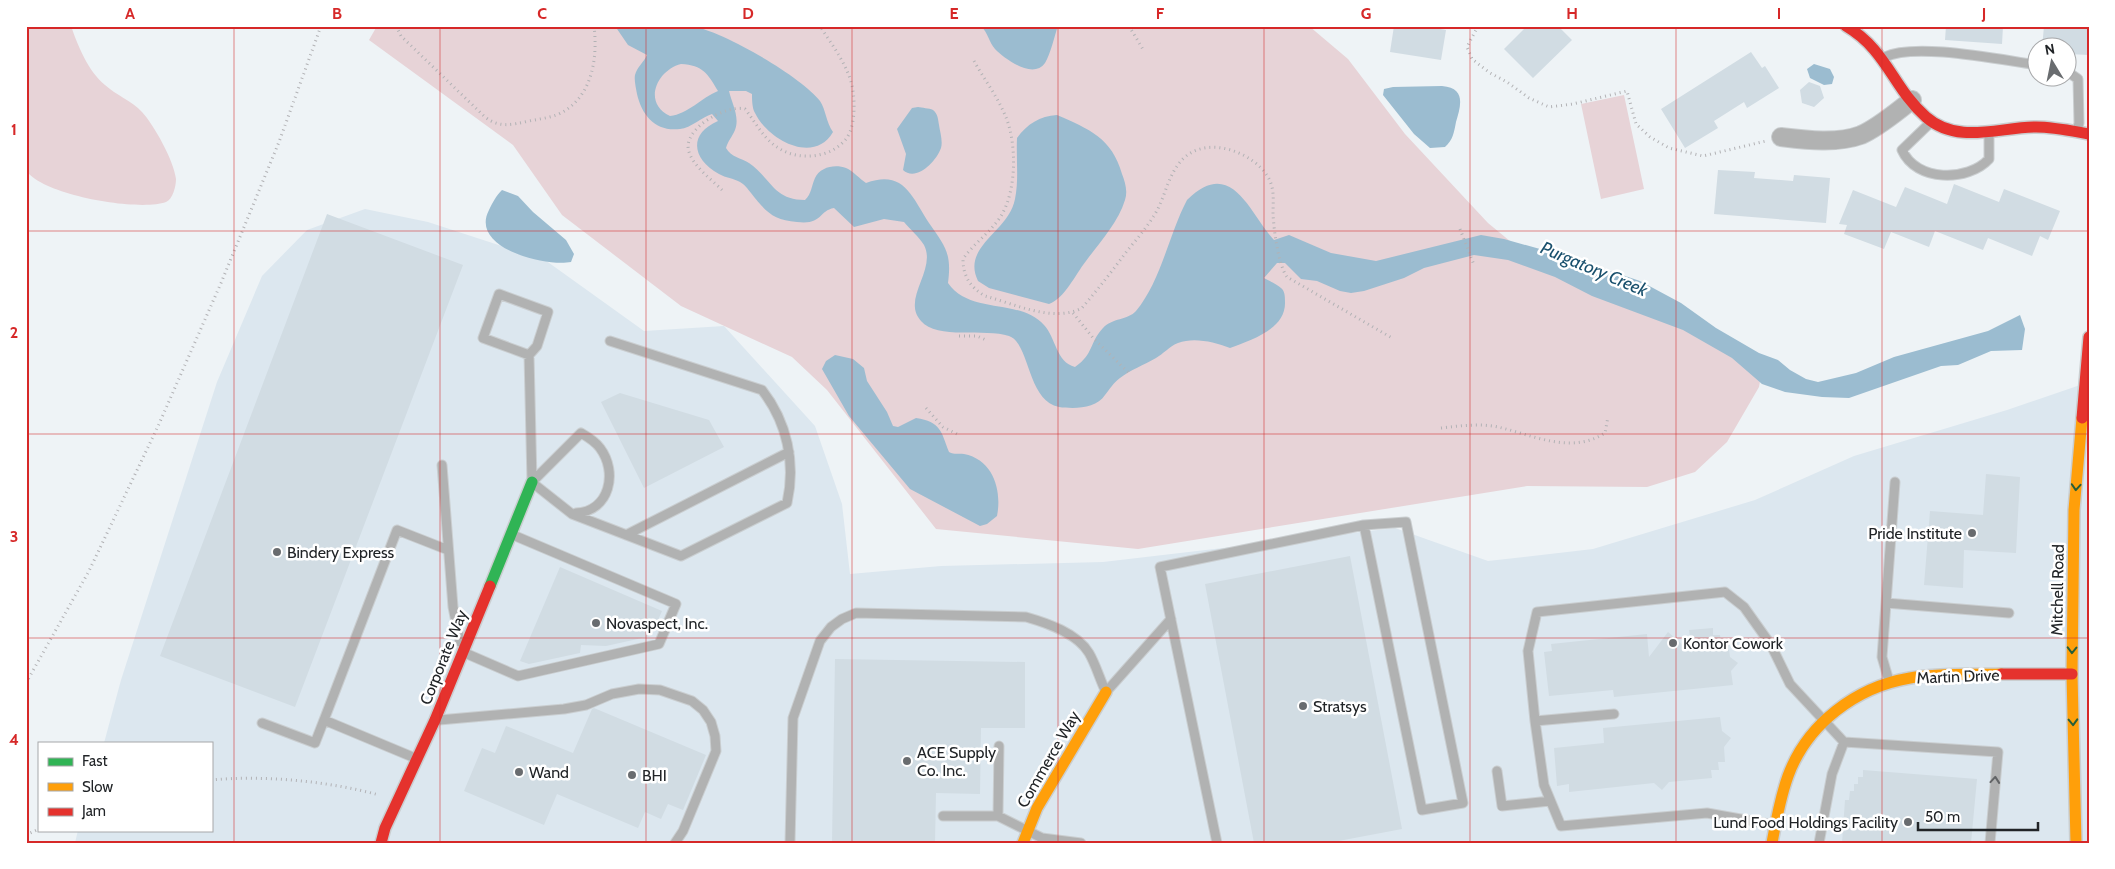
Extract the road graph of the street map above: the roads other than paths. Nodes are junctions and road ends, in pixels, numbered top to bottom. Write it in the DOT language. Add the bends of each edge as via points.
graph roads {
  1 [pos="1846,26"];
  2 [pos="1882,58"];
  3 [pos="2028,64"];
  4 [pos="2078,79"];
  5 [pos="1912,100"];
  6 [pos="1932,121"];
  7 [pos="2076,132"];
  8 [pos="1989,133"];
  9 [pos="2089,134"];
  10 [pos="1781,138"];
  11 [pos="2089,337"];
  12 [pos="610,341"];
  13 [pos="529,355"];
  14 [pos="789,452"];
  15 [pos="442,465"];
  16 [pos="532,482"];
  17 [pos="1895,482"];
  18 [pos="572,514"];
  19 [pos="1364,525"];
  20 [pos="511,534"];
  21 [pos="626,535"];
  22 [pos="448,550"];
  23 [pos="1886,603"];
  24 [pos="2009,613"];
  25 [pos="1171,620"];
  26 [pos="462,652"];
  27 [pos="2080,673"];
  28 [pos="1889,683"];
  29 [pos="1106,692"];
  30 [pos="1614,714"];
  31 [pos="324,720"];
  32 [pos="435,720"];
  33 [pos="1536,721"];
  34 [pos="1824,721"];
  35 [pos="262,722"];
  36 [pos="1844,742"];
  37 [pos="999,746"];
  38 [pos="417,759"];
  39 [pos="1497,771"];
  40 [pos="1550,801"];
  41 [pos="943,816"];
  42 [pos="998,816"];
  43 [pos="1776,825"];
  44 [pos="1028,829"];
  45 [pos="381,843"];
  46 [pos="676,843"];
  47 [pos="790,843"];
  48 [pos="1023,843"];
  49 [pos="1080,843"];
  50 [pos="1217,843"];
  51 [pos="1772,843"];
  52 [pos="1819,843"];
  53 [pos="1990,843"];
  54 [pos="2076,843"];
  1 -- 2 [label="street" via="1866,39"];
  2 -- 3 [label="lane" via="1917,50"];
  2 -- 5 [label="street"];
  4 -- 7 [label="lane" via="2079,123"];
  5 -- 6 [label="street"];
  5 -- 10 [label="street" via="1876,127 1847,139"];
  6 -- 8 [label="street" via="1967,134"];
  6 -- 8 [label="lane" via="1902,150 1907,161 1916,168 1947,176 1981,167 1989,159"];
  7 -- 8 [label="street" via="2035,127"];
  7 -- 9 [label="street"];
  11 -- 27 [label="street, Mitchell Road, one-way" via="2074,510"];
  12 -- 14 [label="lane" via="762,390 783,425"];
  13 -- 13 [label="lane" via="536,346 548,312 499,294 483,338"];
  13 -- 16 [label="lane"];
  14 -- 21 [label="lane"];
  14 -- 21 [label="lane" via="787,503 681,556"];
  15 -- 22 [label="lane"];
  16 -- 18 [label="lane"];
  16 -- 18 [label="lane" via="582,433 591,439 600,448 608,470 605,495 589,512"];
  16 -- 20 [label="street, Corporate Way"];
  17 -- 23 [label="lane"];
  18 -- 21 [label="lane"];
  19 -- 19 [label="lane" via="1406,522 1463,803 1422,810"];
  19 -- 25 [label="lane" via="1160,567"];
  20 -- 26 [label="street, Corporate Way"];
  20 -- 26 [label="lane" via="676,604 659,644 518,676"];
  22 -- 26 [label="lane" via="453,607"];
  22 -- 31 [label="lane" via="397,530"];
  23 -- 24 [label="lane"];
  23 -- 28 [label="lane" via="1882,657"];
  25 -- 29 [label="lane"];
  25 -- 50 [label="lane"];
  26 -- 32 [label="street, Corporate Way"];
  27 -- 28 [label="street, Martin Drive" via="1934,675"];
  27 -- 54 [label="street, Mitchell Road, one-way"];
  28 -- 34 [label="street, Martin Drive" via="1848,701"];
  29 -- 44 [label="street, Commerce Way" via="1037,808"];
  29 -- 47 [label="lane" via="1088,652 1076,640 1042,621 1026,617 856,613 842,619 820,642 793,718"];
  30 -- 33 [label="lane"];
  31 -- 35 [label="lane" via="316,743"];
  31 -- 38 [label="lane"];
  32 -- 38 [label="street, Corporate Way"];
  32 -- 46 [label="lane" via="564,709 639,689 660,690 692,701 711,722 716,751"];
  33 -- 34 [label="lane" via="1528,651 1537,612 1725,592 1744,606 1771,645 1790,684"];
  33 -- 40 [label="lane" via="1544,785"];
  34 -- 36 [label="lane"];
  34 -- 43 [label="street, Martin Drive" via="1792,764 1781,795"];
  36 -- 52 [label="lane" via="1832,774"];
  53 -- 36 [label="lane, one-way" via="1998,752"];
  37 -- 42 [label="lane"];
  38 -- 45 [label="street, Corporate Way"];
  39 -- 40 [label="lane" via="1502,806"];
  40 -- 43 [label="lane" via="1560,826 1707,813"];
  41 -- 42 [label="lane"];
  42 -- 44 [label="lane"];
  43 -- 51 [label="street, Martin Drive"];
  44 -- 48 [label="street, Commerce Way"];
  44 -- 49 [label="lane" via="1042,838"];
}
